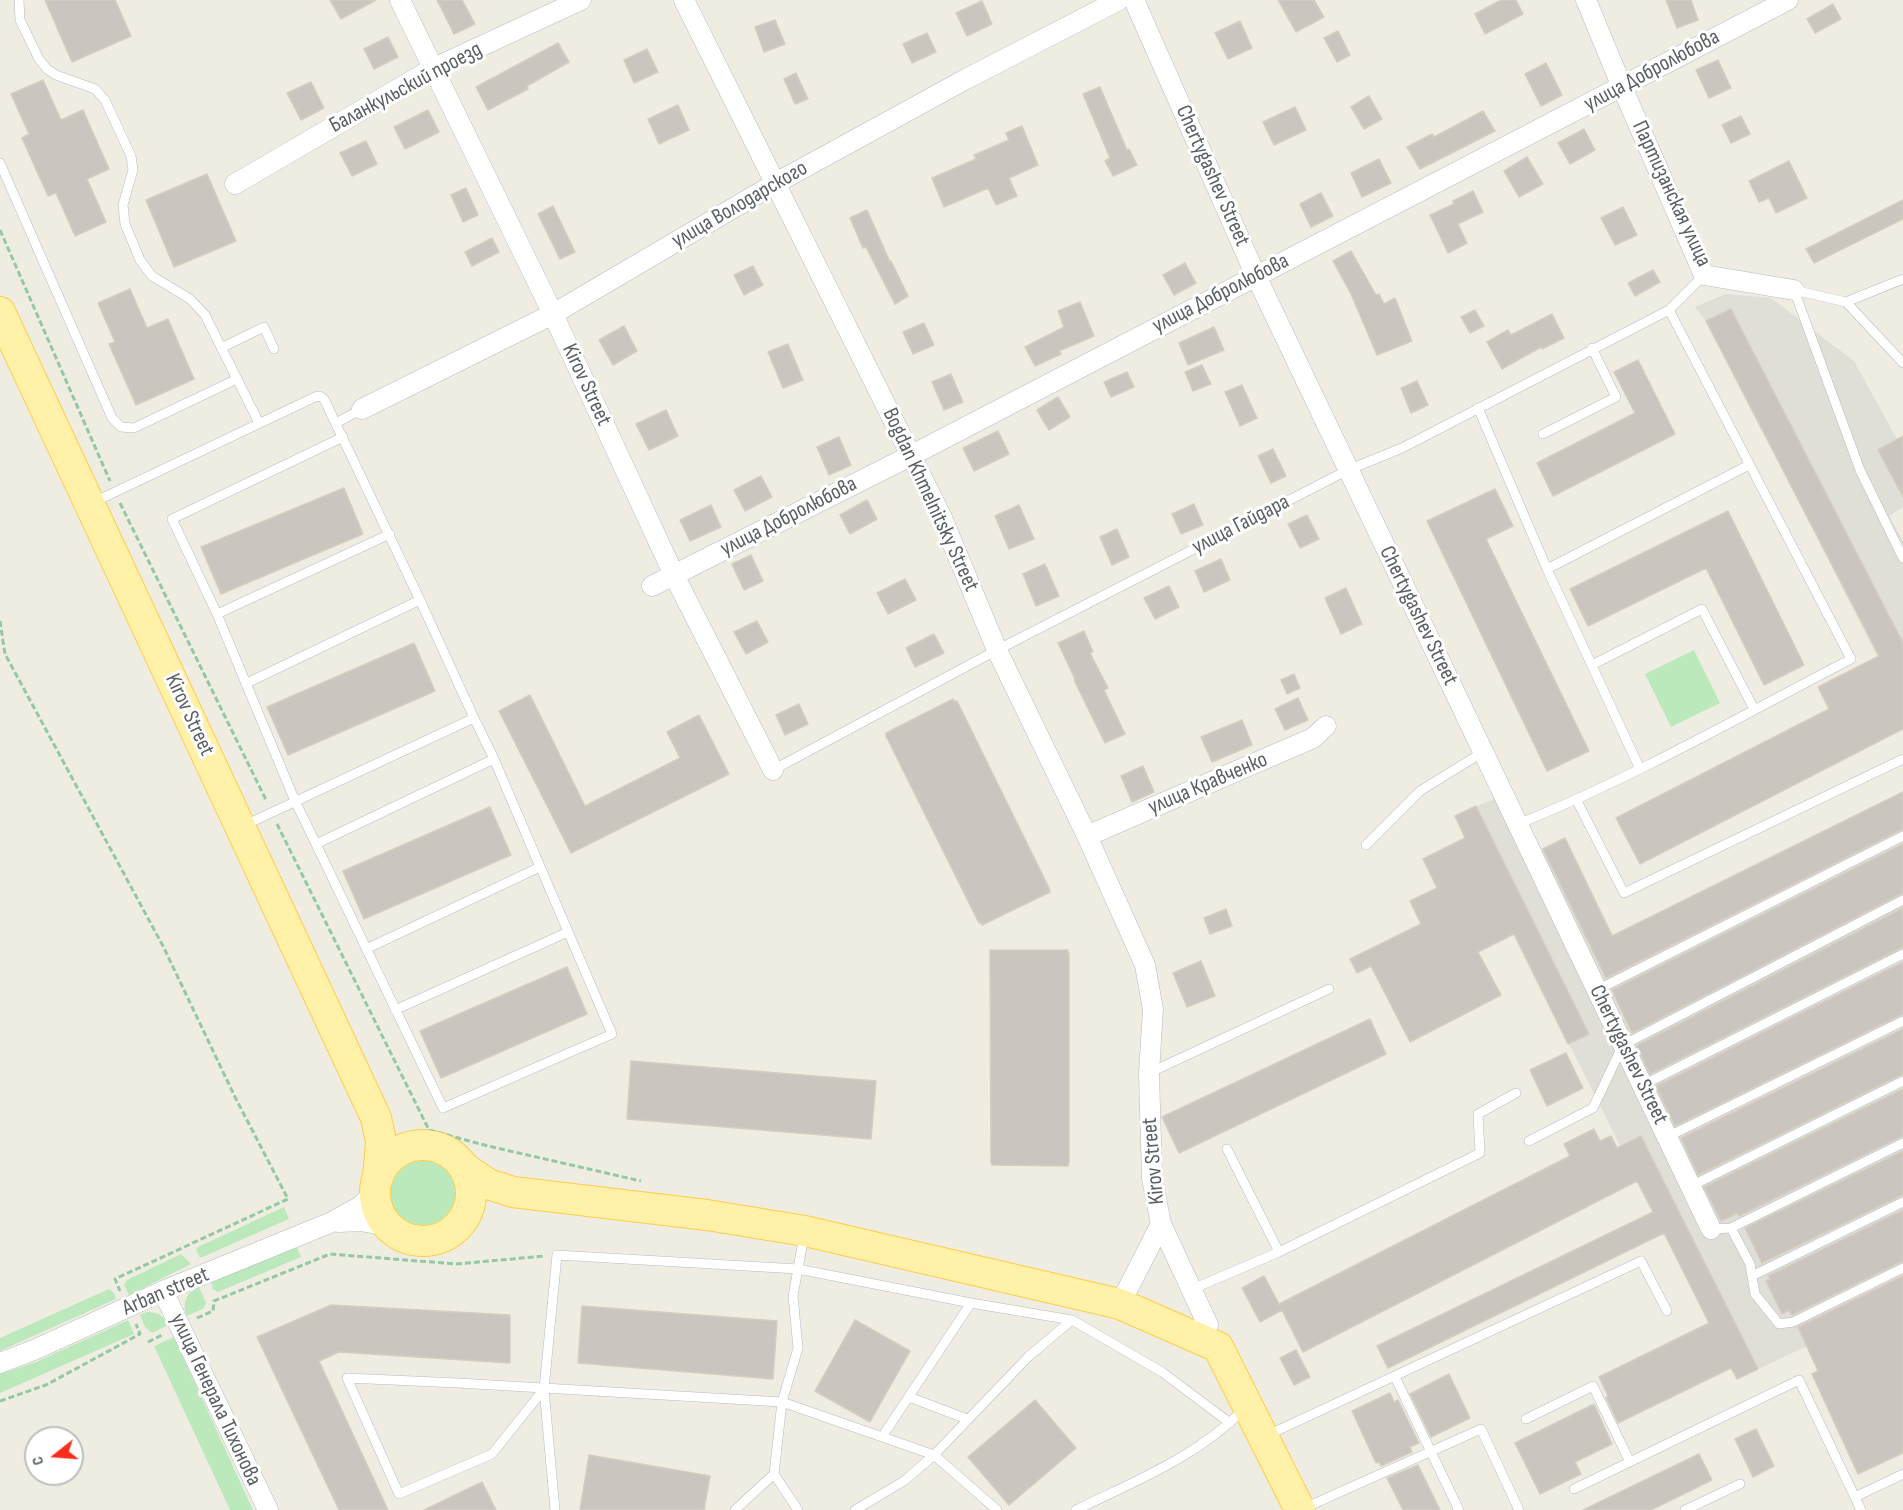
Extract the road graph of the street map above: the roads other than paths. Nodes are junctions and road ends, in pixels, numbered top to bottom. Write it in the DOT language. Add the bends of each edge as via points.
graph roads {
  1 [pos="19,0"];
  2 [pos="400,0"];
  3 [pos="581,0"];
  4 [pos="684,0"];
  5 [pos="1119,0"];
  6 [pos="1134,0"];
  7 [pos="1586,0"];
  8 [pos="1788,0"];
  9 [pos="434,68"];
  10 [pos="1622,87"];
  11 [pos="0,163"];
  12 [pos="776,183"];
  13 [pos="235,184"];
  14 [pos="1704,275"];
  15 [pos="1256,276"];
  16 [pos="1903,279"];
  17 [pos="1794,290"];
  18 [pos="1846,302"];
  19 [pos="1669,310"];
  20 [pos="0,312"];
  21 [pos="554,314"];
  22 [pos="222,348"];
  23 [pos="1592,348"];
  24 [pos="274,349"];
  25 [pos="1903,363"];
  26 [pos="237,379"];
  27 [pos="1478,408"];
  28 [pos="362,409"];
  29 [pos="259,423"];
  30 [pos="336,423"];
  31 [pos="1544,434"];
  32 [pos="343,437"];
  33 [pos="911,455"];
  34 [pos="1749,465"];
  35 [pos="1348,470"];
  36 [pos="102,498"];
  37 [pos="390,534"];
  38 [pos="1903,558"];
  39 [pos="1547,568"];
  40 [pos="674,575"];
  41 [pos="652,586"];
  42 [pos="420,600"];
  43 [pos="217,614"];
  44 [pos="997,650"];
  45 [pos="1592,665"];
  46 [pos="247,683"];
  47 [pos="1754,709"];
  48 [pos="474,718"];
  49 [pos="1326,726"];
  50 [pos="1483,752"];
  51 [pos="494,759"];
  52 [pos="1903,759"];
  53 [pos="1640,769"];
  54 [pos="773,770"];
  55 [pos="295,801"];
  56 [pos="1577,801"];
  57 [pos="1518,824"];
  58 [pos="242,826"];
  59 [pos="1087,836"];
  60 [pos="1903,836"];
  61 [pos="315,844"];
  62 [pos="1366,845"];
  63 [pos="540,867"];
  64 [pos="1903,900"];
  65 [pos="568,932"];
  66 [pos="366,949"];
  67 [pos="1903,954"];
  68 [pos="1329,988"];
  69 [pos="1597,990"];
  70 [pos="1153,1009"];
  71 [pos="395,1010"];
  72 [pos="1903,1021"];
  73 [pos="1623,1045"];
  74 [pos="1149,1073"];
  75 [pos="1903,1081"];
  76 [pos="1643,1085"];
  77 [pos="1516,1093"];
  78 [pos="376,1118"];
  79 [pos="1667,1137"];
  80 [pos="1529,1141"];
  81 [pos="1903,1143"];
  82 [pos="415,1145"];
  83 [pos="1227,1149"];
  84 [pos="466,1169"];
  85 [pos="376,1185"];
  86 [pos="1691,1186"];
  87 [pos="513,1192"];
  88 [pos="1903,1202"];
  89 [pos="467,1214"];
  90 [pos="332,1222"];
  91 [pos="1161,1224"];
  92 [pos="388,1226"];
  93 [pos="1731,1228"];
  94 [pos="1711,1229"];
  95 [pos="805,1231"];
  96 [pos="1278,1252"];
  97 [pos="1903,1268"];
  98 [pos="798,1269"];
  99 [pos="1752,1276"];
  100 [pos="1190,1290"];
  101 [pos="163,1291"];
  102 [pos="971,1303"];
  103 [pos="1120,1304"];
  104 [pos="1667,1311"];
  105 [pos="1072,1320"];
  106 [pos="1213,1336"];
  107 [pos="0,1363"];
  108 [pos="1395,1377"];
  109 [pos="544,1389"];
  110 [pos="909,1397"];
  111 [pos="782,1402"];
  112 [pos="1239,1414"];
  113 [pos="967,1419"];
  114 [pos="1526,1419"];
  115 [pos="882,1437"];
  116 [pos="1263,1437"];
  117 [pos="1431,1451"];
  118 [pos="934,1455"];
  119 [pos="1630,1462"];
  120 [pos="774,1474"];
  121 [pos="1903,1474"];
  122 [pos="1740,1484"];
  123 [pos="1574,1489"];
  124 [pos="1855,1497"];
  125 [pos="267,1510"];
  126 [pos="555,1510"];
  127 [pos="735,1510"];
  128 [pos="798,1510"];
  129 [pos="855,1510"];
  130 [pos="997,1510"];
  131 [pos="1076,1510"];
  132 [pos="1300,1510"];
  133 [pos="1459,1510"];
  134 [pos="1519,1510"];
  135 [pos="1685,1510"];
  136 [pos="1861,1510"];
  1 -- 22 [label="lane" via="20,20 47,69 96,89 105,100 130,156 133,170 123,206 125,224 140,260 152,276 190,299 205,315"];
  2 -- 9 [label="street, Kirov Street"];
  3 -- 9 [label="street, Баланкульский проезд"];
  4 -- 12 [label="street, Bogdan Khmelnitsky Street"];
  5 -- 12 [label="street, улица Володарского"];
  6 -- 15 [label="street, Chertygashev Street"];
  7 -- 10 [label="street, Партизанская улица"];
  8 -- 10 [label="street, улица Добролюбова"];
  9 -- 13 [label="street, Баланкульский проезд"];
  9 -- 21 [label="street, Kirov Street"];
  10 -- 14 [label="street, Партизанская улица"];
  10 -- 15 [label="street, улица Добролюбова"];
  11 -- 26 [label="lane" via="112,418 121,427 134,428"];
  12 -- 21 [label="street, улица Володарского"];
  12 -- 33 [label="street, Bogdan Khmelnitsky Street"];
  14 -- 17 [label="street, Партизанская улица"];
  14 -- 19 [label="lane, улица Гайдара"];
  15 -- 33 [label="street, улица Добролюбова"];
  15 -- 35 [label="street, Chertygashev Street"];
  16 -- 18 [label="lane"];
  17 -- 18 [label="lane"];
  17 -- 38 [label="lane" via="1860,470"];
  18 -- 25 [label="lane"];
  19 -- 23 [label="lane, улица Гайдара"];
  19 -- 34 [label="lane"];
  20 -- 36 [label="main road, Kirov Street"];
  21 -- 28 [label="street, улица Володарского"];
  21 -- 40 [label="street, Kirov Street"];
  22 -- 24 [label="lane" via="264,327"];
  22 -- 26 [label="lane"];
  23 -- 27 [label="lane, улица Гайдара"];
  23 -- 31 [label="lane" via="1616,397"];
  26 -- 29 [label="lane"];
  27 -- 35 [label="lane, улица Гайдара" via="1402,448"];
  27 -- 39 [label="lane"];
  28 -- 30 [label="lane"];
  29 -- 30 [label="lane" via="320,396"];
  29 -- 36 [label="lane"];
  30 -- 32 [label="lane"];
  32 -- 37 [label="lane"];
  32 -- 43 [label="lane" via="172,519"];
  33 -- 40 [label="street, улица Добролюбова"];
  33 -- 44 [label="street, Bogdan Khmelnitsky Street"];
  34 -- 39 [label="lane"];
  34 -- 47 [label="lane" via="1851,659"];
  35 -- 44 [label="lane, улица Гайдара"];
  35 -- 50 [label="street, Chertygashev Street"];
  36 -- 58 [label="main road, Kirov Street"];
  37 -- 42 [label="lane"];
  37 -- 43 [label="lane"];
  39 -- 45 [label="lane"];
  40 -- 41 [label="street, улица Добролюбова"];
  40 -- 54 [label="street, Kirov Street"];
  42 -- 46 [label="lane"];
  42 -- 48 [label="lane"];
  43 -- 46 [label="lane"];
  44 -- 54 [label="lane, улица Гайдара"];
  44 -- 59 [label="street, Bogdan Khmelnitsky Street"];
  45 -- 47 [label="lane" via="1702,609"];
  45 -- 53 [label="lane"];
  46 -- 55 [label="lane"];
  47 -- 53 [label="lane"];
  48 -- 51 [label="lane"];
  48 -- 55 [label="lane"];
  49 -- 59 [label="street, улица Кравченко" via="1313,738"];
  50 -- 57 [label="street, Chertygashev Street"];
  50 -- 62 [label="lane" via="1420,791"];
  51 -- 61 [label="lane"];
  51 -- 63 [label="lane"];
  52 -- 56 [label="lane" via="1624,893"];
  53 -- 56 [label="lane"];
  55 -- 58 [label="lane"];
  55 -- 61 [label="lane"];
  56 -- 57 [label="lane"];
  57 -- 69 [label="street, Chertygashev Street"];
  58 -- 78 [label="main road, Kirov Street"];
  59 -- 70 [label="street, Bogdan Khmelnitsky Street" via="1145,965"];
  60 -- 69 [label="lane"];
  61 -- 66 [label="lane"];
  63 -- 65 [label="lane"];
  63 -- 66 [label="lane"];
  64 -- 73 [label="lane"];
  65 -- 71 [label="lane"];
  65 -- 71 [label="lane" via="612,1034 442,1108"];
  66 -- 71 [label="lane"];
  67 -- 76 [label="lane"];
  68 -- 74 [label="lane"];
  69 -- 73 [label="street, Chertygashev Street"];
  70 -- 74 [label="street, Kirov Street"];
  72 -- 79 [label="lane"];
  73 -- 76 [label="street, Chertygashev Street"];
  73 -- 80 [label="lane" via="1593,1108"];
  74 -- 91 [label="street, Kirov Street" via="1152,1178"];
  75 -- 86 [label="lane"];
  76 -- 79 [label="street, Chertygashev Street"];
  77 -- 96 [label="lane" via="1478,1114 1480,1153"];
  78 -- 82 [label="main road" via="392,1134"];
  78 -- 85 [label="main road" via="381,1141"];
  79 -- 86 [label="street, Chertygashev Street"];
  81 -- 93 [label="lane"];
  82 -- 84 [label="main road" via="444,1149"];
  82 -- 85 [label="main road" via="388,1160"];
  83 -- 96 [label="lane"];
  84 -- 87 [label="main road" via="488,1184"];
  84 -- 89 [label="main road" via="472,1196"];
  85 -- 90 [label="street, Arban street" via="359,1208"];
  85 -- 92 [label="main road" via="379,1212"];
  86 -- 94 [label="street, Chertygashev Street"];
  87 -- 89 [label="main road" via="484,1202"];
  87 -- 95 [label="main road"];
  88 -- 99 [label="lane"];
  89 -- 92 [label="main road" via="455,1230 427,1241 407,1238"];
  90 -- 92 [label="street" via="361,1221"];
  90 -- 101 [label="street, Arban street"];
  91 -- 100 [label="street"];
  91 -- 103 [label="street, Kirov Street"];
  93 -- 94 [label="lane"];
  93 -- 99 [label="lane"];
  95 -- 98 [label="lane"];
  95 -- 103 [label="main road"];
  96 -- 100 [label="lane"];
  97 -- 99 [label="lane" via="1793,1322 1779,1324 1755,1294"];
  98 -- 102 [label="lane"];
  98 -- 109 [label="lane" via="557,1255"];
  98 -- 111 [label="lane" via="793,1296 798,1348"];
  100 -- 106 [label="street"];
  101 -- 107 [label="street, Arban street"];
  101 -- 125 [label="street, улица Генерала Тихонова"];
  102 -- 105 [label="lane"];
  102 -- 110 [label="lane"];
  103 -- 106 [label="main road"];
  104 -- 108 [label="lane" via="1641,1261"];
  105 -- 112 [label="lane"];
  105 -- 113 [label="lane" via="1029,1356"];
  106 -- 112 [label="main road"];
  108 -- 116 [label="lane"];
  108 -- 117 [label="lane"];
  109 -- 109 [label="lane" via="458,1383 346,1378 399,1494 492,1454"];
  109 -- 111 [label="lane"];
  109 -- 126 [label="lane"];
  110 -- 113 [label="lane"];
  110 -- 115 [label="lane"];
  111 -- 115 [label="lane"];
  111 -- 120 [label="lane"];
  112 -- 116 [label="main road"];
  112 -- 131 [label="lane" via="1183,1458"];
  113 -- 118 [label="lane"];
  114 -- 119 [label="lane" via="1593,1386"];
  115 -- 118 [label="lane"];
  116 -- 132 [label="main road"];
  117 -- 132 [label="lane"];
  117 -- 133 [label="lane"];
  117 -- 134 [label="lane" via="1481,1429"];
  118 -- 129 [label="lane" via="904,1481"];
  118 -- 130 [label="lane"];
  119 -- 123 [label="lane"];
  119 -- 124 [label="lane" via="1799,1380"];
  120 -- 127 [label="lane"];
  120 -- 128 [label="lane"];
  121 -- 124 [label="lane"];
  122 -- 135 [label="lane"];
  124 -- 136 [label="lane"];
}
